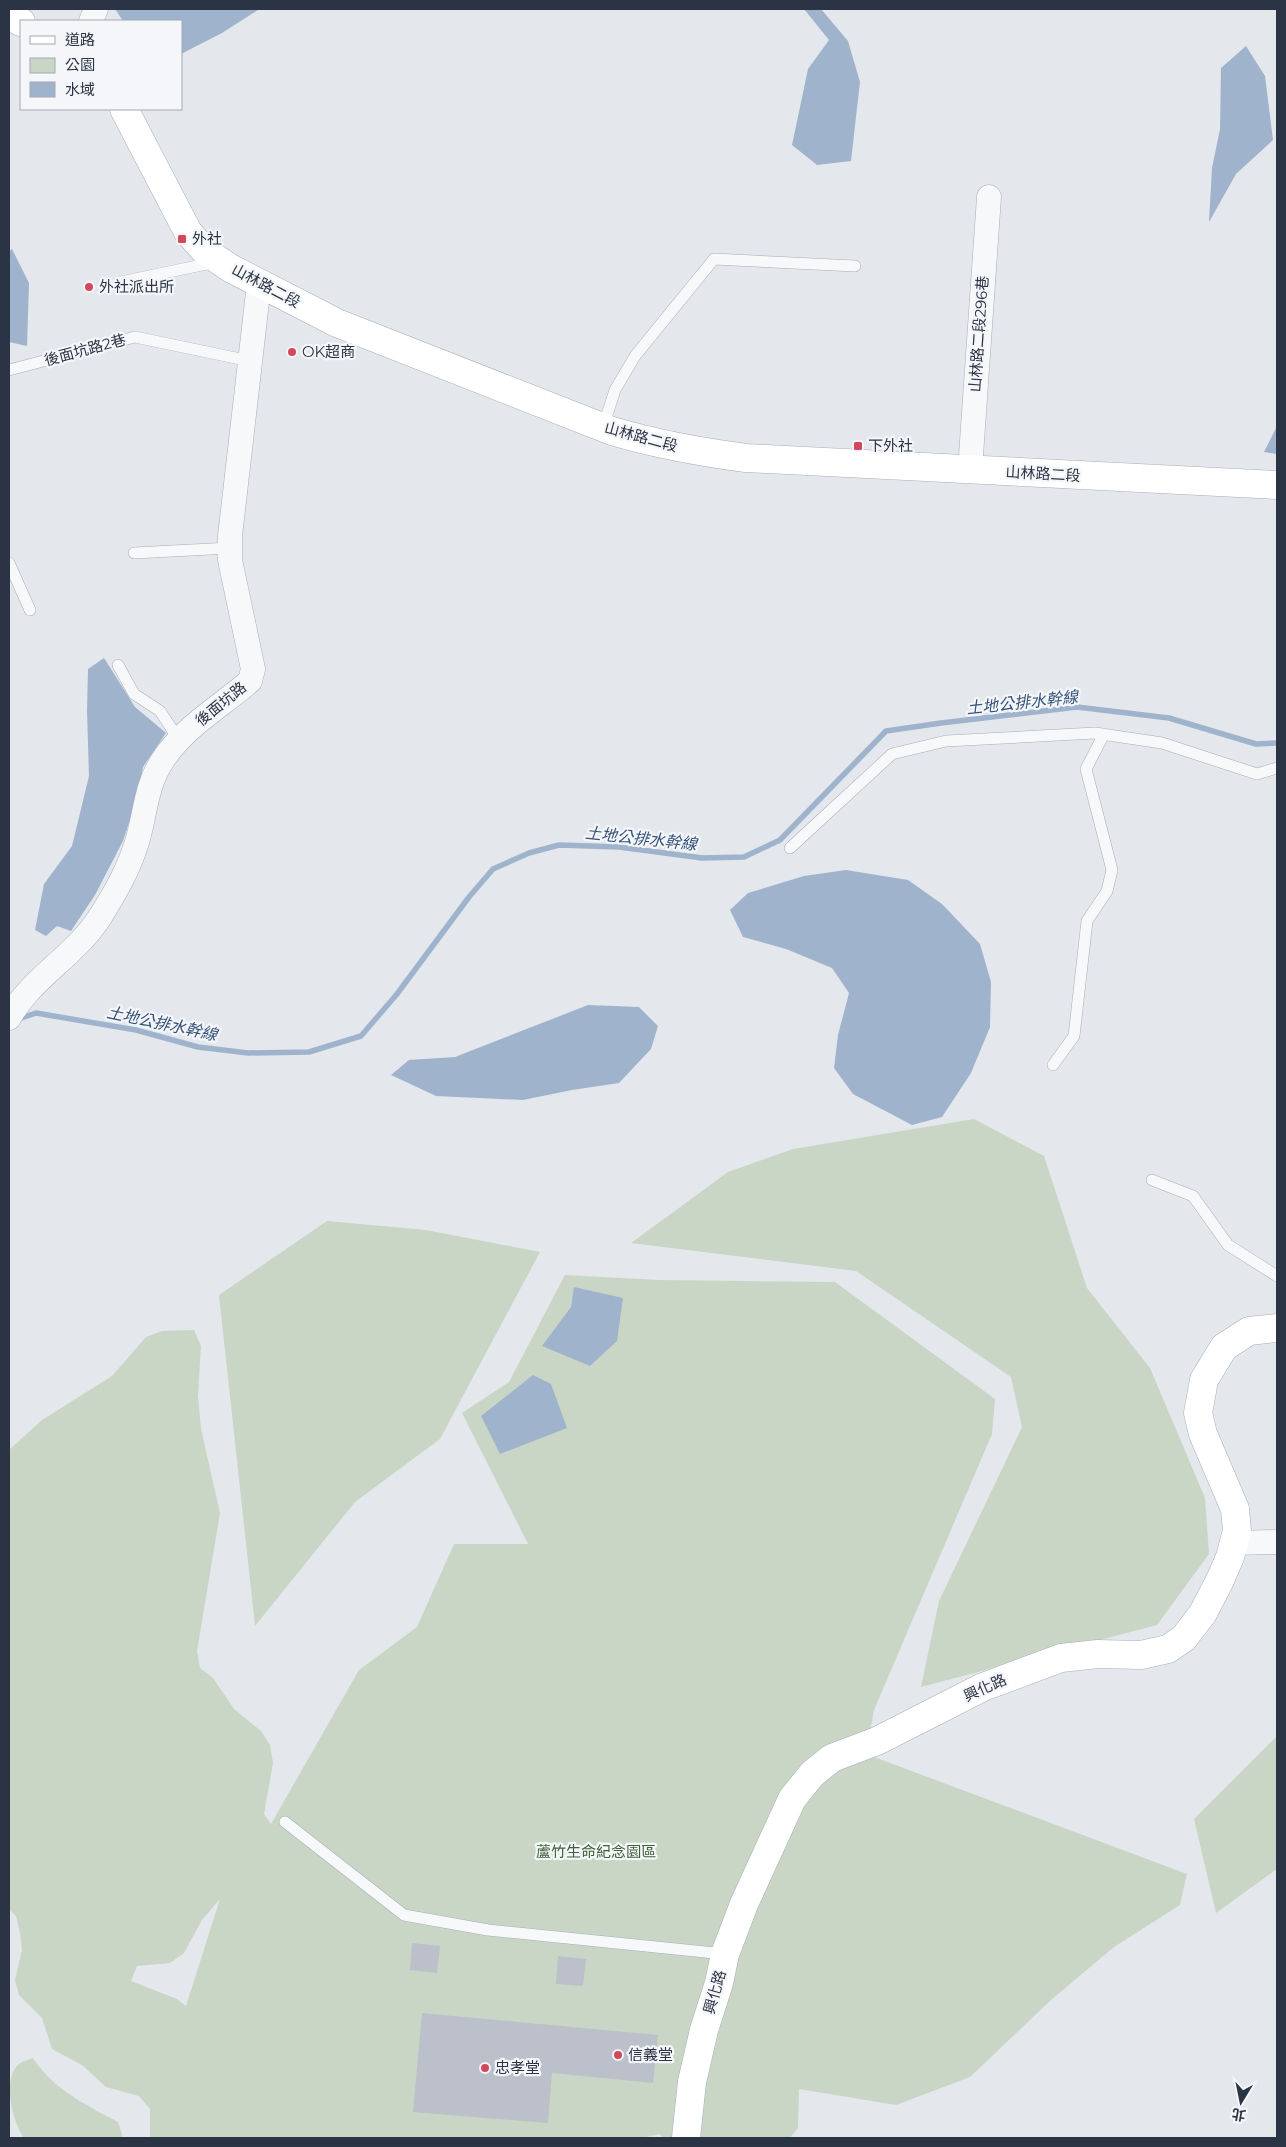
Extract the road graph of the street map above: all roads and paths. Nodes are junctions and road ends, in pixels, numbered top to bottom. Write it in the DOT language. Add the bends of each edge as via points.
graph roads {
  1 [pos="125,110"];
  2 [pos="989,197"];
  3 [pos="220,261"];
  4 [pos="855,266"];
  5 [pos="121,282"];
  6 [pos="259,284"];
  7 [pos="250,361"];
  8 [pos="9,370"];
  9 [pos="603,427"];
  10 [pos="970,470"];
  11 [pos="1277,485"];
  12 [pos="230,548"];
  13 [pos="134,553"];
  14 [pos="9,563"];
  15 [pos="30,610"];
  16 [pos="118,665"];
  17 [pos="1104,734"];
  18 [pos="179,740"];
  19 [pos="1277,768"];
  20 [pos="790,848"];
  21 [pos="11,1014"];
  22 [pos="1053,1065"];
  23 [pos="1152,1180"];
  24 [pos="1277,1276"];
  25 [pos="1277,1328"];
  26 [pos="1277,1542"];
  27 [pos="1234,1543"];
  28 [pos="285,1822"];
  29 [pos="725,1954"];
  30 [pos="686,2138"];
  1 -- 3 [label="main road, 山林路二段" via="188,232 205,251"];
  2 -- 10 [label="street, 山林路二段296巷"];
  3 -- 5 [label="lane"];
  3 -- 6 [label="main road, 山林路二段"];
  4 -- 9 [label="lane" via="714,259 635,356 615,390"];
  6 -- 7 [label="street, 後面坑路"];
  6 -- 9 [label="main road, 山林路二段" via="337,324"];
  7 -- 8 [label="lane, 後面坑路2巷" via="135,337"];
  7 -- 12 [label="street, 後面坑路"];
  9 -- 10 [label="main road, 山林路二段" via="651,442 746,458"];
  10 -- 11 [label="main road, 山林路二段"];
  12 -- 13 [label="lane"];
  12 -- 18 [label="street, 後面坑路" via="233,581 253,669 250,681"];
  14 -- 15 [label="lane"];
  16 -- 18 [label="lane" via="134,694 160,711"];
  17 -- 19 [label="lane" via="1162,743 1257,774"];
  17 -- 20 [label="lane" via="946,741 892,754"];
  17 -- 22 [label="lane" via="1086,769 1112,870 1107,891 1086,921 1074,1036"];
  18 -- 21 [label="street, 後面坑路" via="153,776 130,864 100,917 89,933 28,992"];
  23 -- 24 [label="lane" via="1193,1196 1228,1245"];
  25 -- 27 [label="main road, 興化路" via="1248,1331 1224,1347 1204,1380 1198,1413 1203,1434 1234,1509 1237,1531"];
  26 -- 27 [label="street"];
  27 -- 29 [label="main road, 興化路" via="1220,1580 1202,1613 1184,1638 1168,1649 1140,1655 1098,1654 1061,1658 983,1688 877,1741 832,1758 812,1774 792,1799"];
  28 -- 29 [label="lane" via="404,1915 488,1930"];
  29 -- 30 [label="main road, 興化路" via="692,2082"];
}
